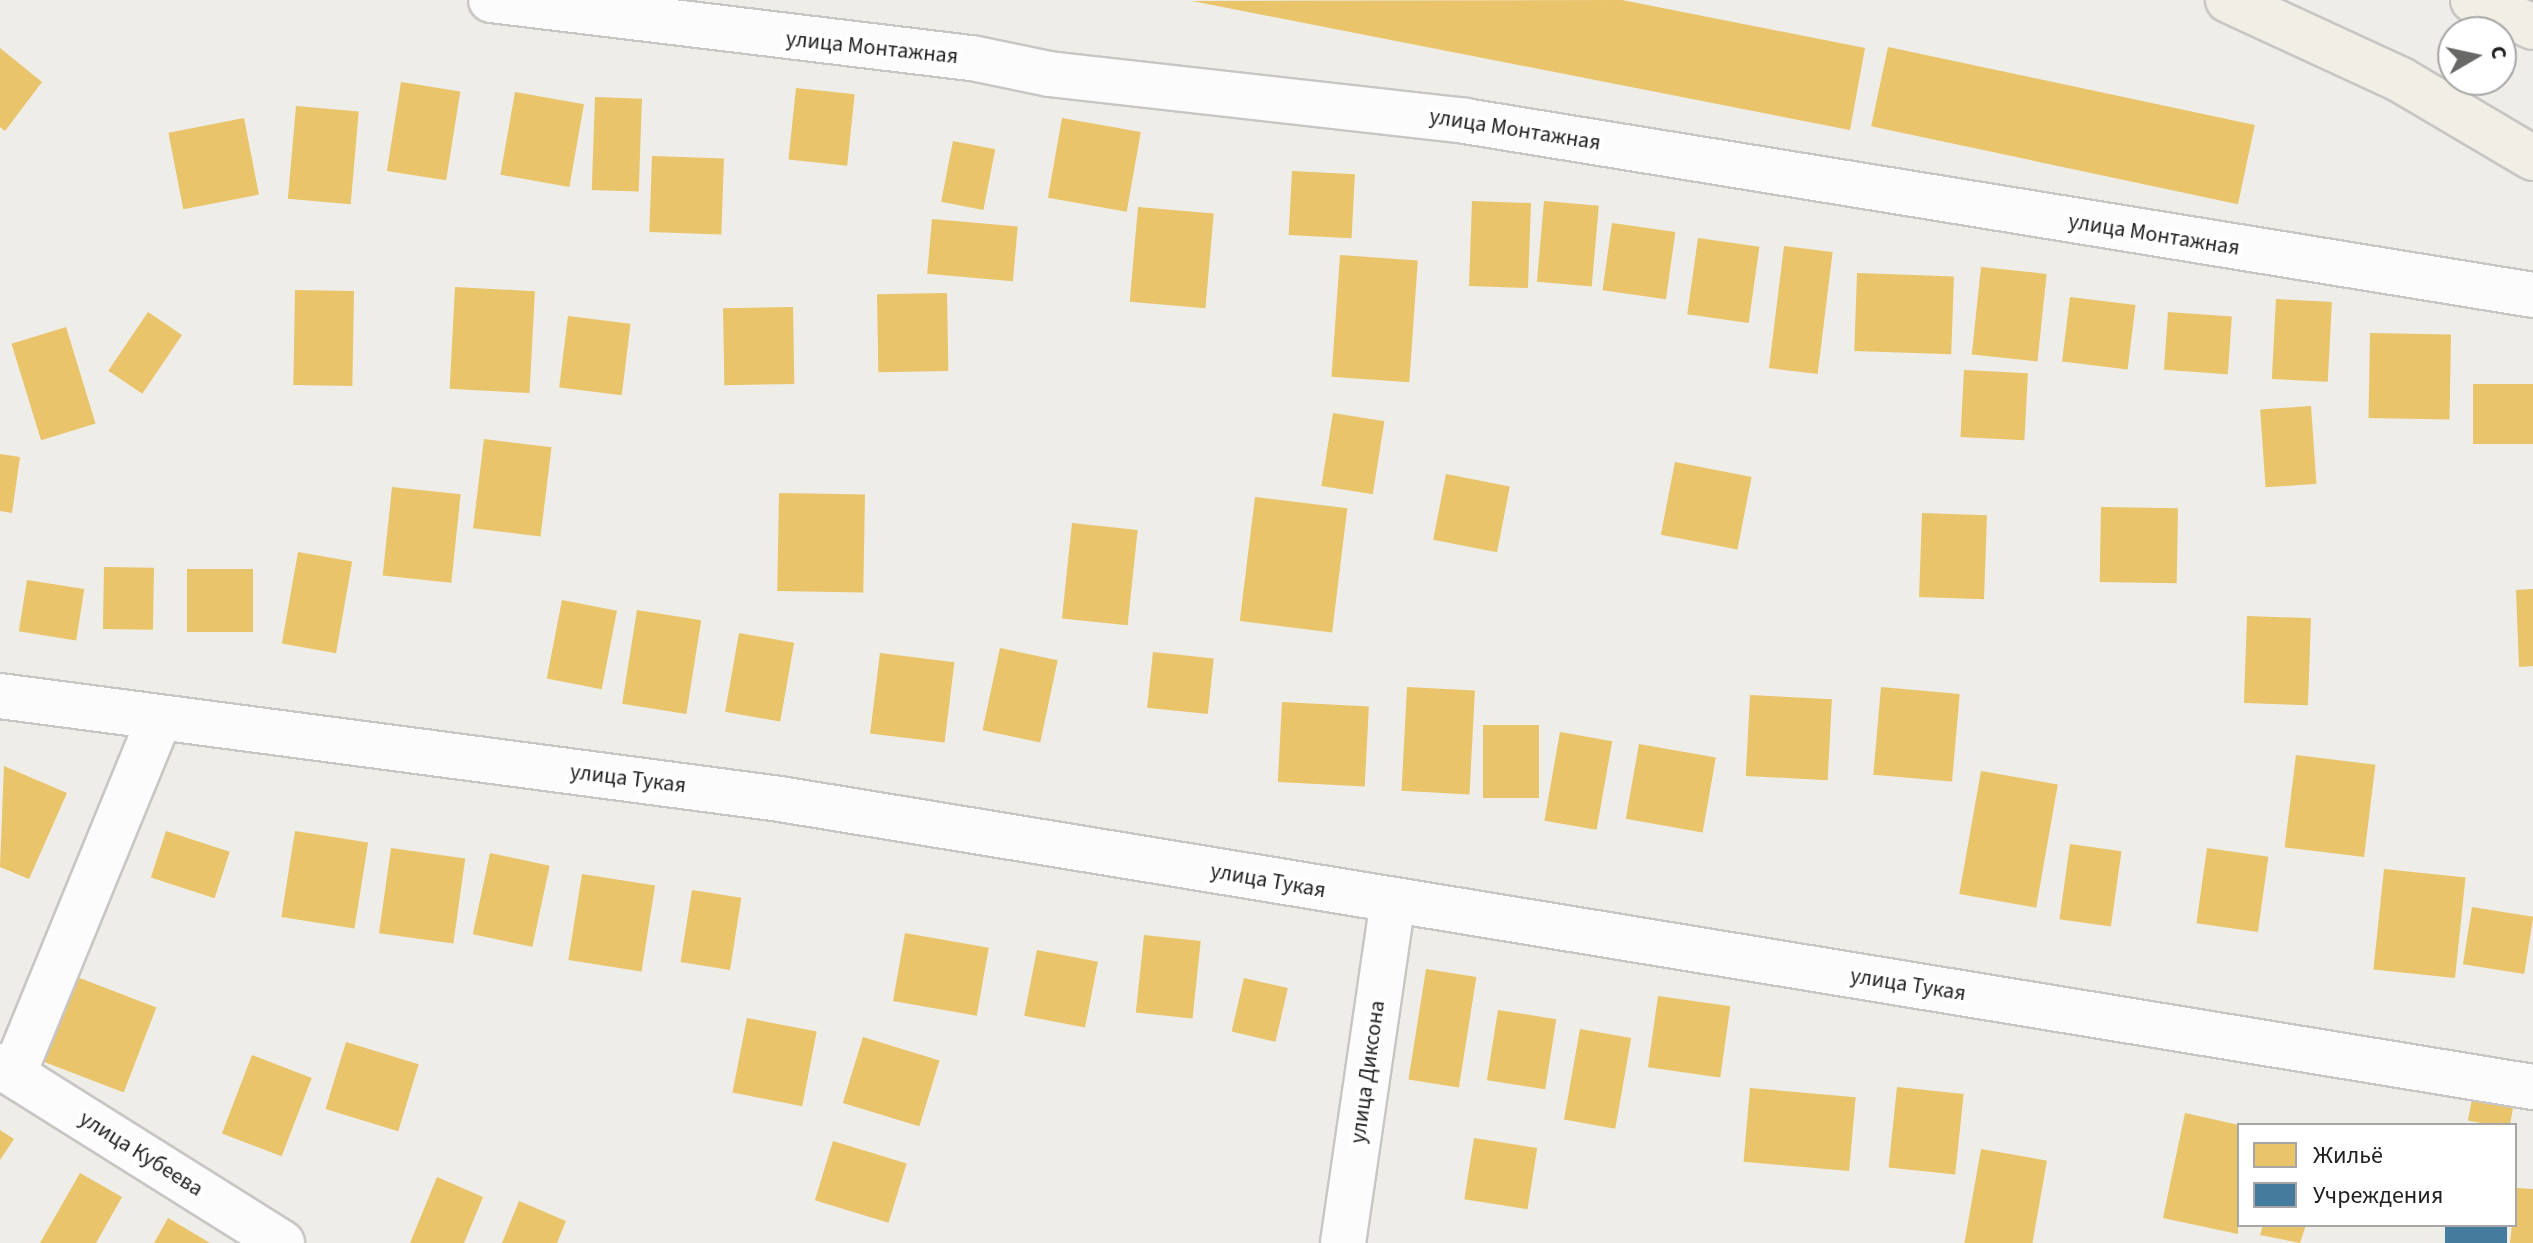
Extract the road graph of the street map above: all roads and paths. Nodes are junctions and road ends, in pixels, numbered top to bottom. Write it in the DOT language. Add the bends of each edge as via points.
graph roads {
  1 [pos="491,0"];
  2 [pos="2228,0"];
  3 [pos="2473,0"];
  4 [pos="2515,0"];
  5 [pos="2533,25"];
  6 [pos="2533,158"];
  7 [pos="2533,295"];
  8 [pos="0,696"];
  9 [pos="159,719"];
  10 [pos="1393,901"];
  11 [pos="7,1070"];
  12 [pos="2533,1087"];
  13 [pos="282,1243"];
  14 [pos="1343,1243"];
  1 -- 7 [label="street, улица Монтажная" via="972,58 1049,74 1465,121"];
  2 -- 6 [label="main road" via="2401,80"];
  3 -- 5 [label="main road"];
  4 -- 5 [label="main road"];
  8 -- 9 [label="street, улица Тукая"];
  9 -- 10 [label="street, улица Тукая" via="780,799"];
  9 -- 11 [label="street"];
  10 -- 12 [label="street, улица Тукая"];
  10 -- 14 [label="street, улица Диксона"];
  11 -- 13 [label="street, улица Кубеева"];
}
